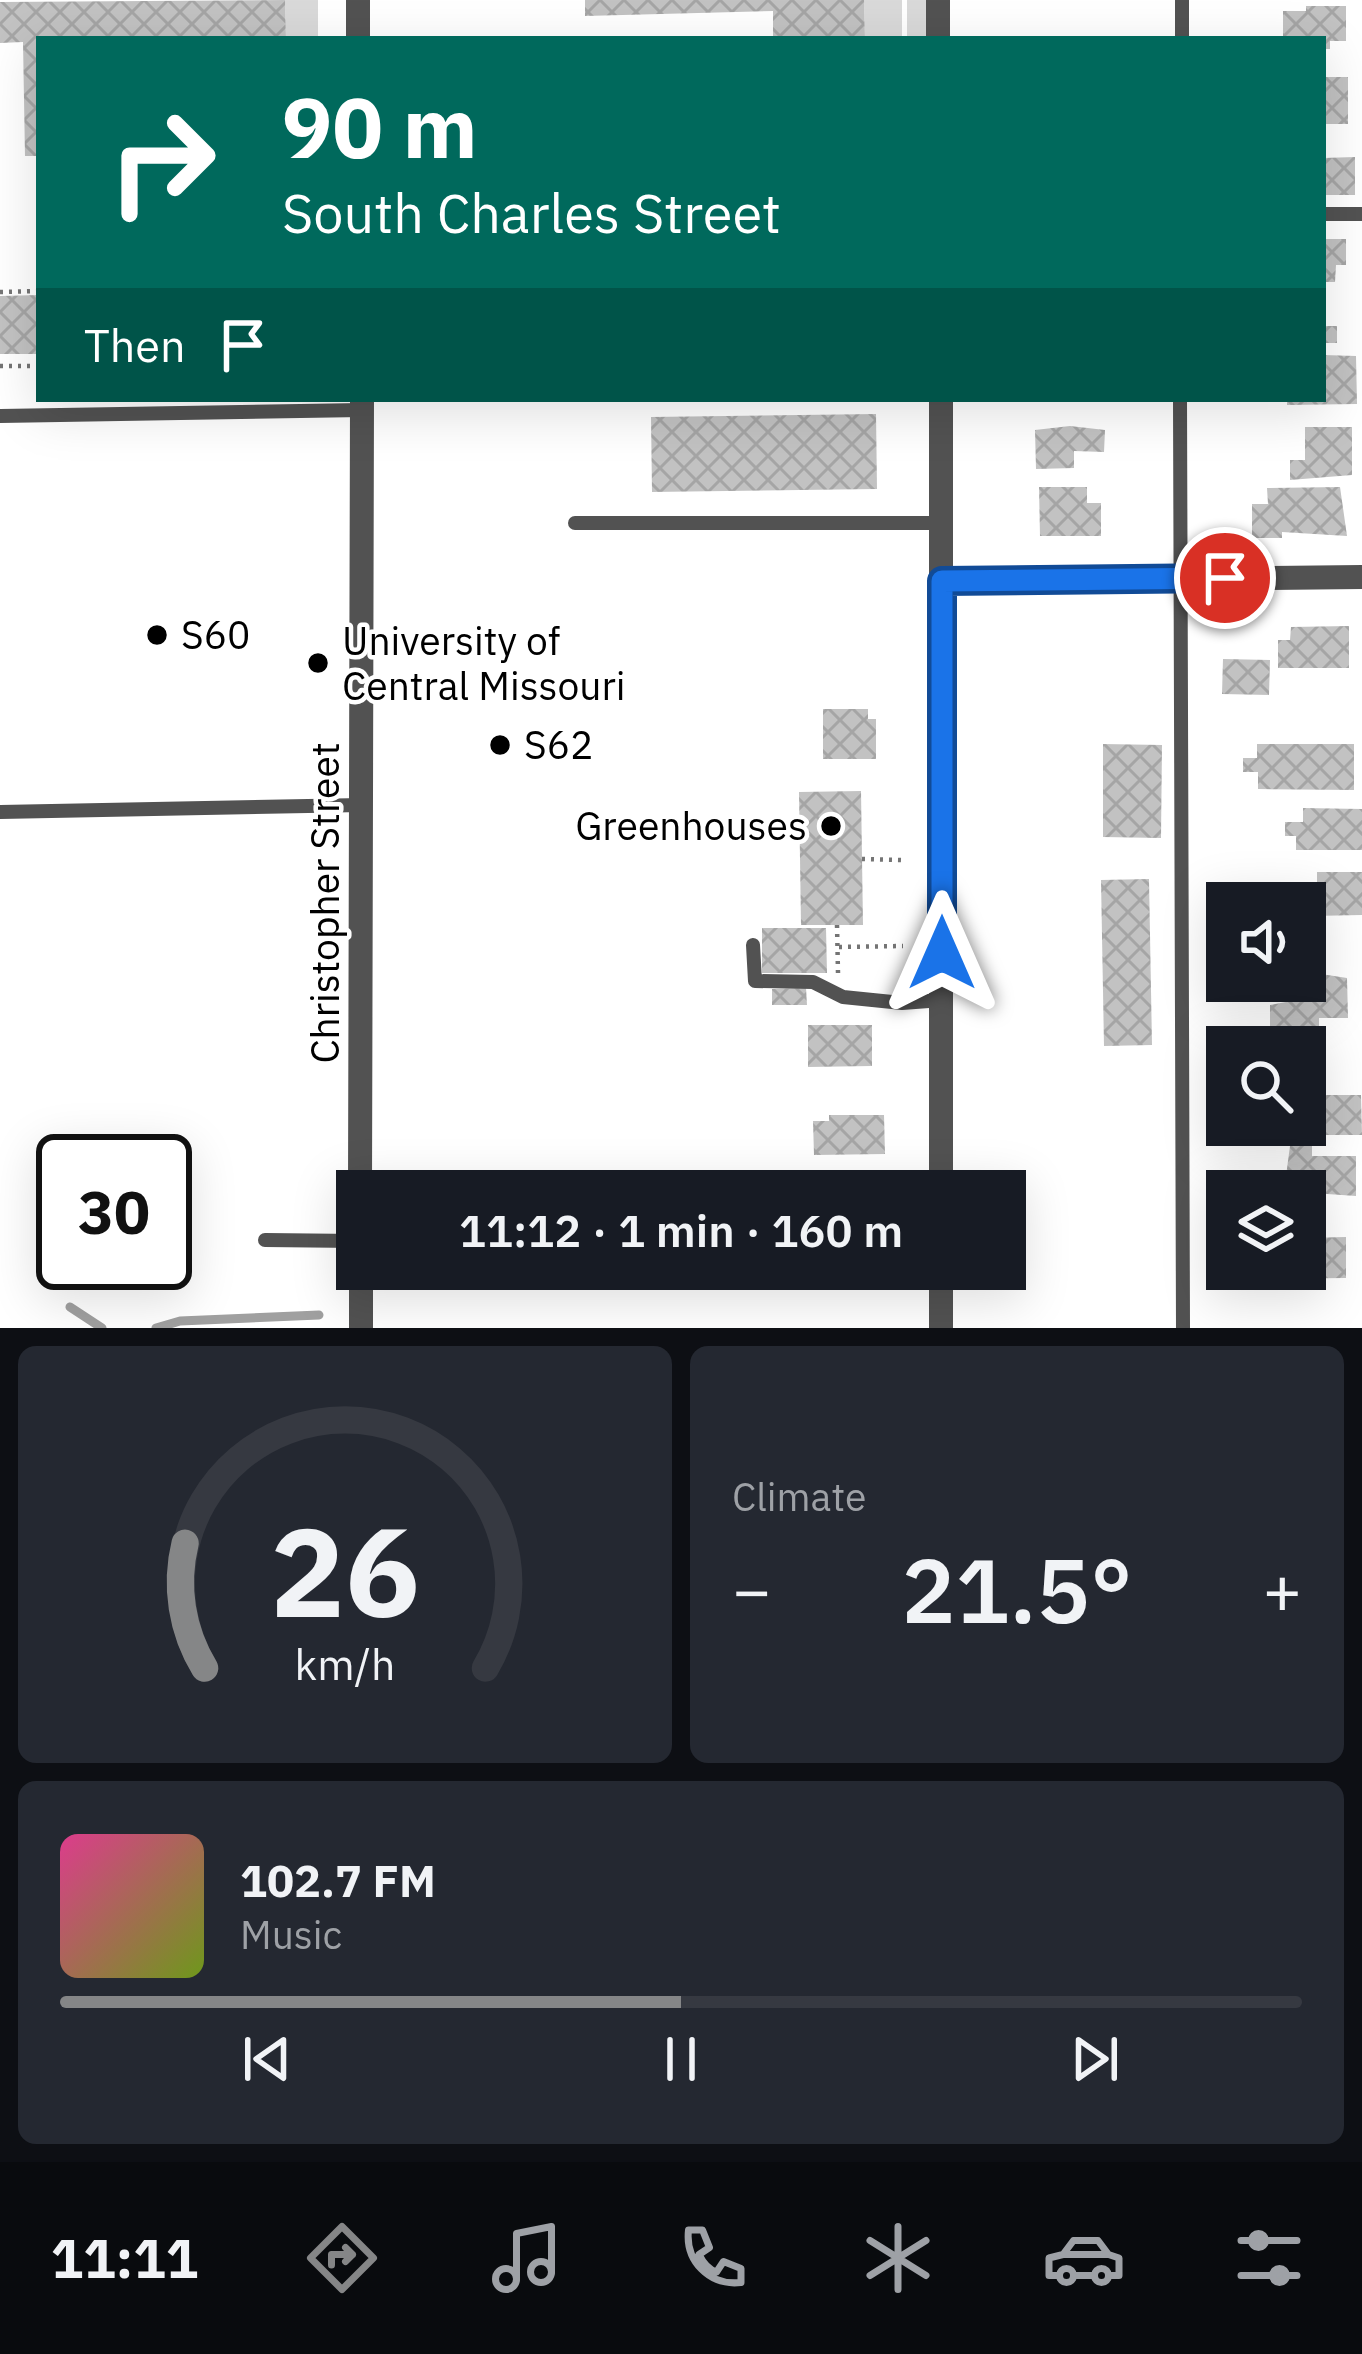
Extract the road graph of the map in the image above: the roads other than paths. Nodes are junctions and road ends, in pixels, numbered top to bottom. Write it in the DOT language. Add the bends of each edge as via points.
graph roads {
  1 [pos="358,0"];
  2 [pos="938,0"];
  3 [pos="1182,0"];
  4 [pos="358,36"];
  5 [pos="938,36"];
  6 [pos="1181,36"];
  7 [pos="1326,214"];
  8 [pos="1362,214"];
  9 [pos="941,402"];
  10 [pos="1180,402"];
  11 [pos="362,404"];
  12 [pos="0,416"];
  13 [pos="574,523"];
  14 [pos="941,523"];
  15 [pos="1362,577"];
  16 [pos="1179,578"];
  17 [pos="942,581"];
  18 [pos="362,805"];
  19 [pos="0,812"];
  20 [pos="753,945"];
  21 [pos="942,1000"];
  22 [pos="360,1170"];
  23 [pos="941,1170"];
  24 [pos="265,1240"];
  25 [pos="336,1241"];
  26 [pos="361,1290"];
  27 [pos="941,1290"];
  28 [pos="361,1328"];
  29 [pos="941,1328"];
  30 [pos="1183,1328"];
  1 -- 4 [label="street"];
  2 -- 5 [label="street"];
  3 -- 6 [label="lane"];
  7 -- 8 [label="lane"];
  9 -- 14 [label="street"];
  10 -- 16 [label="lane"];
  11 -- 12 [label="lane"];
  11 -- 18 [label="street, Christopher Street"];
  13 -- 14 [label="lane"];
  14 -- 17 [label="street"];
  15 -- 16 [label="street"];
  16 -- 17 [label="street"];
  16 -- 30 [label="lane"];
  17 -- 21 [label="street"];
  18 -- 19 [label="lane"];
  18 -- 22 [label="street, Christopher Street"];
  20 -- 21 [label="lane" via="755,981 813,982 902,1003"];
  21 -- 23 [label="street"];
  24 -- 25 [label="lane"];
  26 -- 28 [label="street"];
  27 -- 29 [label="street"];
}
